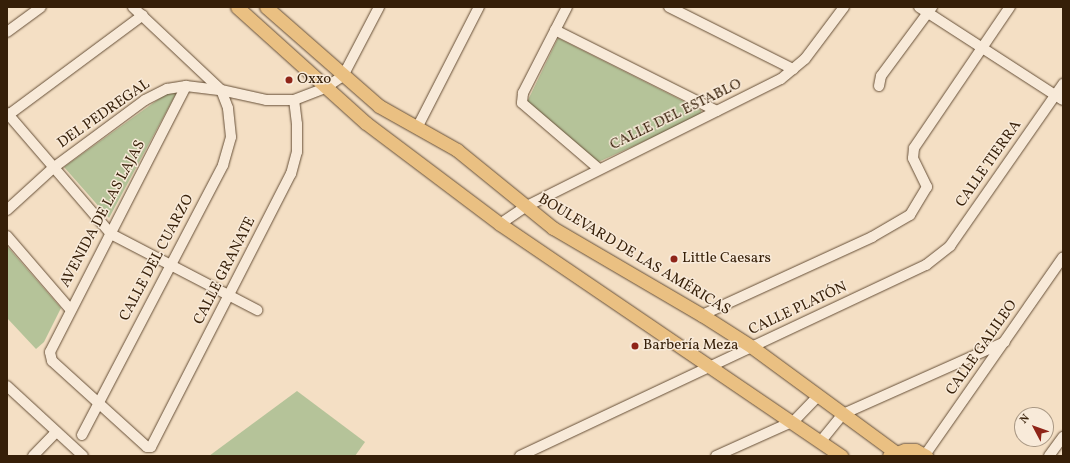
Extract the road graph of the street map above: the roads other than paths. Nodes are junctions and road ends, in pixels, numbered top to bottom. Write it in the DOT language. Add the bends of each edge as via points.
graph roads {
  1 [pos="41,7"];
  2 [pos="133,7"];
  3 [pos="237,7"];
  4 [pos="266,7"];
  5 [pos="379,7"];
  6 [pos="479,7"];
  7 [pos="567,7"];
  8 [pos="669,7"];
  9 [pos="844,7"];
  10 [pos="920,7"];
  11 [pos="1010,7"];
  12 [pos="931,9"];
  13 [pos="143,15"];
  14 [pos="555,30"];
  15 [pos="7,32"];
  16 [pos="982,46"];
  17 [pos="793,69"];
  18 [pos="343,76"];
  19 [pos="1063,84"];
  20 [pos="186,86"];
  21 [pos="879,86"];
  22 [pos="325,88"];
  23 [pos="221,90"];
  24 [pos="1059,98"];
  25 [pos="294,100"];
  26 [pos="379,106"];
  27 [pos="717,112"];
  28 [pos="7,115"];
  29 [pos="366,123"];
  30 [pos="418,126"];
  31 [pos="53,168"];
  32 [pos="599,169"];
  33 [pos="524,207"];
  34 [pos="7,210"];
  35 [pos="500,224"];
  36 [pos="111,234"];
  37 [pos="7,236"];
  38 [pos="1063,257"];
  39 [pos="936,258"];
  40 [pos="170,265"];
  41 [pos="229,296"];
  42 [pos="70,309"];
  43 [pos="257,310"];
  44 [pos="702,315"];
  45 [pos="1004,342"];
  46 [pos="752,347"];
  47 [pos="711,366"];
  48 [pos="7,386"];
  49 [pos="818,396"];
  50 [pos="99,403"];
  51 [pos="844,414"];
  52 [pos="794,421"];
  53 [pos="56,432"];
  54 [pos="82,435"];
  55 [pos="1063,437"];
  56 [pos="821,441"];
  57 [pos="153,452"];
  58 [pos="892,454"];
  59 [pos="33,456"];
  60 [pos="83,456"];
  61 [pos="520,456"];
  62 [pos="716,456"];
  63 [pos="842,456"];
  64 [pos="926,456"];
  65 [pos="1049,456"];
  1 -- 15 [label="street"];
  2 -- 13 [label="street"];
  3 -- 22 [label="main road"];
  4 -- 18 [label="main road, BOULEVARD DE LAS AMÉRICAS"];
  5 -- 18 [label="street, DEL PEDREGAL"];
  6 -- 30 [label="street"];
  7 -- 14 [label="street"];
  8 -- 17 [label="street"];
  9 -- 17 [label="street, CALLE DEL ESTABLO" via="805,59"];
  10 -- 12 [label="street"];
  11 -- 16 [label="street"];
  12 -- 16 [label="street"];
  12 -- 21 [label="street" via="881,76"];
  13 -- 23 [label="street"];
  13 -- 28 [label="street"];
  14 -- 27 [label="street"];
  14 -- 32 [label="street" via="523,93 522,103"];
  16 -- 24 [label="street"];
  16 -- 44 [label="street" via="912,152 927,187 910,215 872,237"];
  17 -- 27 [label="street, CALLE DEL ESTABLO" via="764,89"];
  18 -- 22 [label="street, DEL PEDREGAL"];
  18 -- 26 [label="main road, BOULEVARD DE LAS AMÉRICAS"];
  19 -- 24 [label="street, CALLE TIERRA"];
  20 -- 23 [label="street, DEL PEDREGAL"];
  20 -- 31 [label="street, DEL PEDREGAL" via="167,89 145,100"];
  20 -- 36 [label="street, AVENIDA DE LAS LAJAS"];
  22 -- 25 [label="street, DEL PEDREGAL"];
  22 -- 29 [label="main road"];
  23 -- 25 [label="street, DEL PEDREGAL" via="266,100"];
  23 -- 40 [label="street, CALLE DEL CUARZO" via="226,98 231,119 228,154"];
  24 -- 39 [label="street, CALLE TIERRA" via="950,246"];
  25 -- 41 [label="street, CALLE GRANATE" via="297,152 291,174"];
  26 -- 29 [label="main road"];
  26 -- 30 [label="main road, BOULEVARD DE LAS AMÉRICAS"];
  27 -- 32 [label="street, CALLE DEL ESTABLO"];
  28 -- 31 [label="street"];
  29 -- 35 [label="main road"];
  30 -- 33 [label="main road, BOULEVARD DE LAS AMÉRICAS" via="458,150"];
  31 -- 34 [label="street, DEL PEDREGAL"];
  31 -- 36 [label="street"];
  32 -- 33 [label="street, CALLE DEL ESTABLO"];
  33 -- 35 [label="street, CALLE DEL ESTABLO"];
  33 -- 44 [label="main road, BOULEVARD DE LAS AMÉRICAS" via="559,231"];
  35 -- 47 [label="main road"];
  36 -- 40 [label="street"];
  36 -- 42 [label="street, AVENIDA DE LAS LAJAS"];
  37 -- 42 [label="street"];
  38 -- 45 [label="street, CALLE GALILEO"];
  39 -- 46 [label="street, CALLE PLATÓN" via="916,270"];
  40 -- 41 [label="street"];
  40 -- 50 [label="street, CALLE DEL CUARZO"];
  41 -- 43 [label="street"];
  41 -- 57 [label="street, CALLE GRANATE"];
  42 -- 50 [label="street, AVENIDA DE LAS LAJAS" via="50,350 50,356"];
  44 -- 46 [label="main road, BOULEVARD DE LAS AMÉRICAS"];
  45 -- 51 [label="street"];
  45 -- 64 [label="street, CALLE GALILEO"];
  46 -- 47 [label="street, CALLE PLATÓN"];
  46 -- 49 [label="main road, BOULEVARD DE LAS AMÉRICAS"];
  47 -- 52 [label="main road"];
  47 -- 61 [label="street, CALLE PLATÓN"];
  48 -- 53 [label="street"];
  49 -- 51 [label="main road, BOULEVARD DE LAS AMÉRICAS"];
  49 -- 52 [label="street"];
  50 -- 54 [label="street, CALLE DEL CUARZO"];
  50 -- 57 [label="street"];
  51 -- 56 [label="street"];
  51 -- 58 [label="main road, BOULEVARD DE LAS AMÉRICAS"];
  52 -- 56 [label="main road"];
  52 -- 62 [label="street"];
  53 -- 59 [label="street"];
  53 -- 60 [label="street"];
  55 -- 65 [label="street"];
  56 -- 63 [label="main road"];
  58 -- 64 [label="main road, BOULEVARD DE LAS AMÉRICAS" via="915,450"];
}
